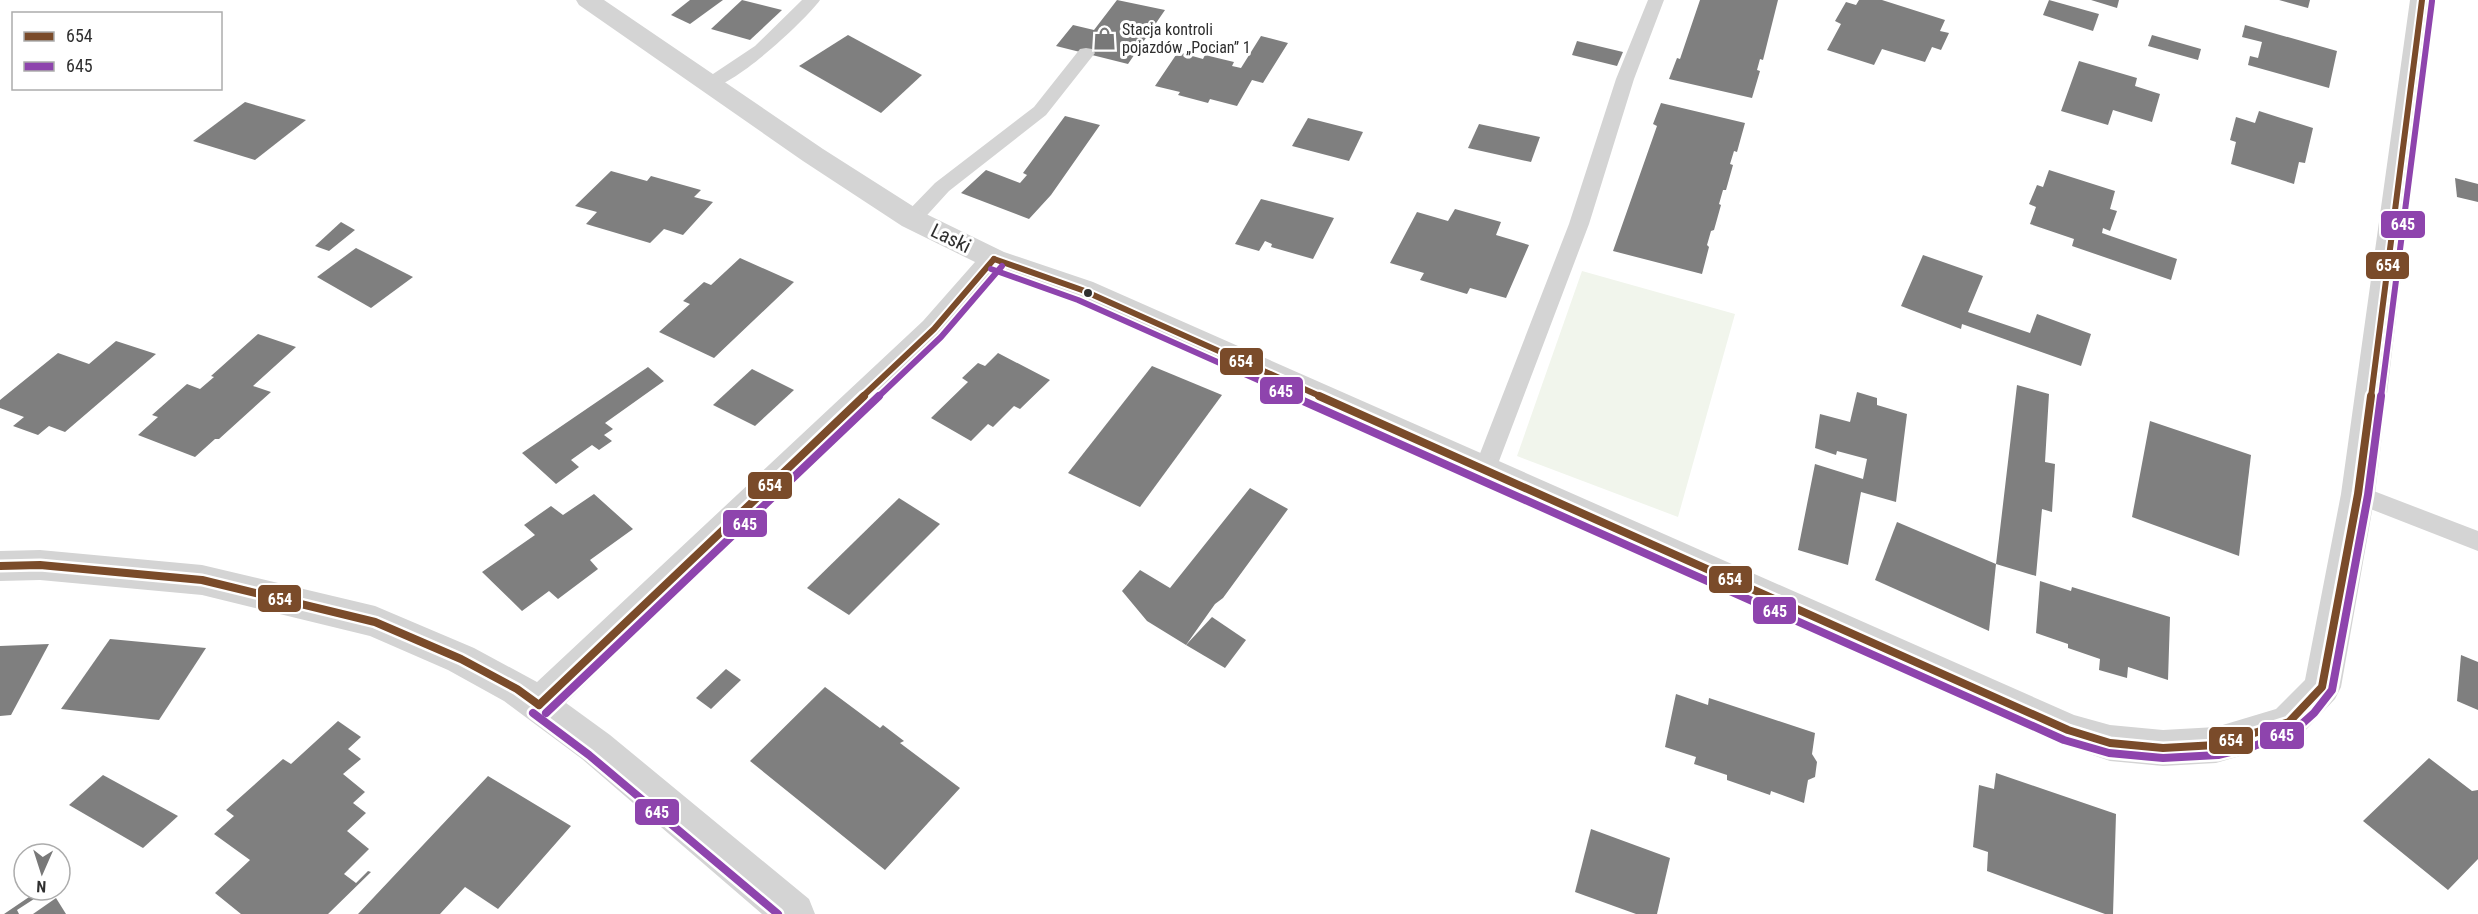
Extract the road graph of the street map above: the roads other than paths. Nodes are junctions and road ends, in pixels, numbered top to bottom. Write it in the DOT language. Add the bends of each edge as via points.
graph roads {
  1 [pos="588,0"];
  2 [pos="812,0"];
  3 [pos="1656,0"];
  4 [pos="2422,0"];
  5 [pos="1086,53"];
  6 [pos="710,84"];
  7 [pos="912,219"];
  8 [pos="994,259"];
  9 [pos="1485,469"];
  10 [pos="2358,494"];
  11 [pos="2478,541"];
  12 [pos="0,566"];
  13 [pos="539,705"];
  14 [pos="794,914"];
  1 -- 6 [label="street, Laski"];
  2 -- 6 [label="lane" via="761,50"];
  3 -- 9 [label="lane" via="1625,79 1579,224"];
  4 -- 10 [label="street"];
  5 -- 7 [label="lane" via="1040,111 942,187"];
  6 -- 7 [label="street, Laski"];
  7 -- 8 [label="street, Laski"];
  8 -- 9 [label="street" via="1082,290"];
  8 -- 13 [label="street, Laski" via="934,329"];
  9 -- 10 [label="street" via="2068,729 2110,742 2163,748 2216,745 2289,722 2322,687"];
  10 -- 11 [label="lane"];
  12 -- 13 [label="street" via="40,565 202,580 375,622 461,659"];
  13 -- 14 [label="street" via="596,747"];
}
